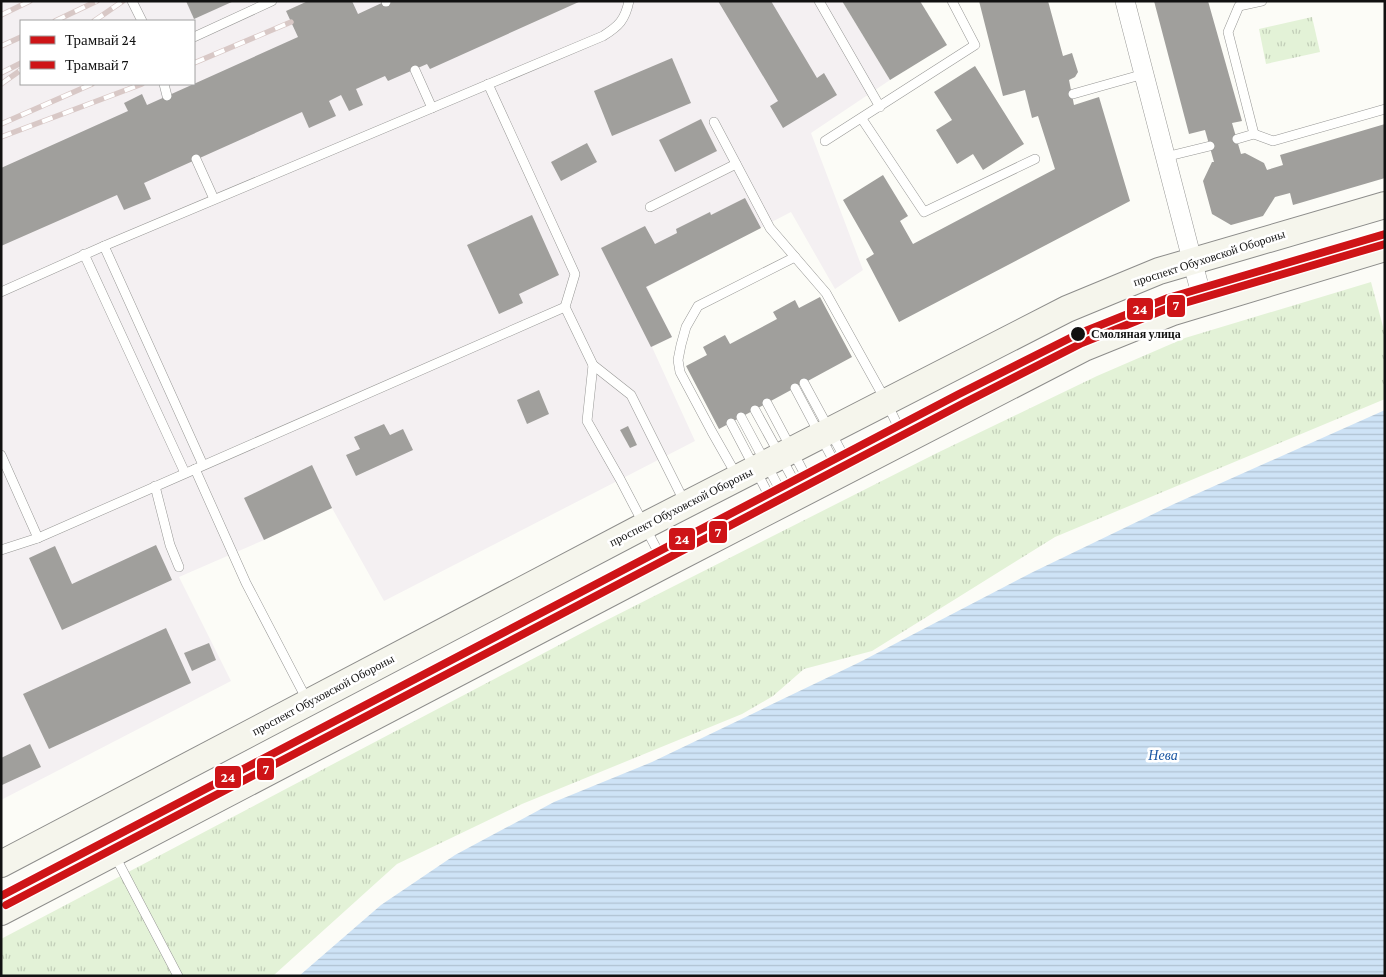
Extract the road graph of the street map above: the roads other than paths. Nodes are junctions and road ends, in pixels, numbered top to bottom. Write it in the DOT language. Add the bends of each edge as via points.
graph roads {
  1 [pos="132,1"];
  2 [pos="272,1"];
  3 [pos="629,1"];
  4 [pos="819,1"];
  5 [pos="952,1"];
  6 [pos="1125,1"];
  7 [pos="1262,1"];
  8 [pos="142,20"];
  9 [pos="195,37"];
  10 [pos="415,70"];
  11 [pos="1144,74"];
  12 [pos="488,84"];
  13 [pos="164,85"];
  14 [pos="1073,94"];
  15 [pos="167,96"];
  16 [pos="880,107"];
  17 [pos="432,108"];
  18 [pos="1385,109"];
  19 [pos="862,119"];
  20 [pos="714,122"];
  21 [pos="1254,134"];
  22 [pos="1237,139"];
  23 [pos="826,142"];
  24 [pos="1210,146"];
  25 [pos="1166,157"];
  26 [pos="196,159"];
  27 [pos="1035,159"];
  28 [pos="736,164"];
  29 [pos="214,199"];
  30 [pos="1385,205"];
  31 [pos="650,208"];
  32 [pos="104,246"];
  33 [pos="1385,248"];
  34 [pos="84,254"];
  35 [pos="794,257"];
  36 [pos="1193,261"];
  37 [pos="1,292"];
  38 [pos="1203,302"];
  39 [pos="565,307"];
  40 [pos="593,365"];
  41 [pos="804,383"];
  42 [pos="795,388"];
  43 [pos="886,401"];
  44 [pos="767,403"];
  45 [pos="755,410"];
  46 [pos="741,417"];
  47 [pos="731,423"];
  48 [pos="825,433"];
  49 [pos="904,440"];
  50 [pos="1,454"];
  51 [pos="766,463"];
  52 [pos="199,467"];
  53 [pos="845,471"];
  54 [pos="185,473"];
  55 [pos="155,486"];
  56 [pos="794,498"];
  57 [pos="686,505"];
  58 [pos="644,526"];
  59 [pos="38,538"];
  60 [pos="1,550"];
  61 [pos="664,565"];
  62 [pos="180,567"];
  63 [pos="308,702"];
  64 [pos="114,854"];
  65 [pos="1,864"];
  66 [pos="1,912"];
  67 [pos="178,976"];
  1 -- 8 [label="lane"];
  2 -- 9 [label="lane"];
  3 -- 12 [label="lane" via="618,27 603,36"];
  4 -- 16 [label="lane"];
  5 -- 16 [label="lane" via="975,44"];
  6 -- 11 [label="street"];
  7 -- 21 [label="lane" via="1239,6 1228,32"];
  10 -- 17 [label="lane"];
  11 -- 14 [label="lane"];
  11 -- 25 [label="street"];
  12 -- 17 [label="lane"];
  12 -- 39 [label="lane" via="575,274"];
  13 -- 15 [label="lane"];
  16 -- 19 [label="lane"];
  17 -- 29 [label="lane"];
  18 -- 21 [label="lane" via="1273,140"];
  19 -- 23 [label="lane"];
  19 -- 27 [label="lane" via="924,212"];
  20 -- 28 [label="lane"];
  21 -- 22 [label="lane"];
  24 -- 25 [label="lane"];
  25 -- 36 [label="street"];
  26 -- 29 [label="lane"];
  28 -- 31 [label="lane"];
  28 -- 35 [label="lane" via="770,228"];
  29 -- 32 [label="lane"];
  30 -- 36 [label="main road, проспект Обуховской Обороны"];
  32 -- 34 [label="lane"];
  32 -- 52 [label="lane"];
  33 -- 38 [label="main road"];
  34 -- 37 [label="lane"];
  34 -- 54 [label="lane"];
  35 -- 43 [label="lane" via="826,293"];
  35 -- 51 [label="lane" via="698,306 686,327 678,360 680,372 712,432"];
  36 -- 38 [label="street"];
  36 -- 43 [label="main road, проспект Обуховской Обороны" via="1159,271 1067,309"];
  38 -- 49 [label="main road" via="1084,348"];
  39 -- 40 [label="lane"];
  39 -- 52 [label="lane"];
  40 -- 57 [label="lane" via="631,396"];
  40 -- 58 [label="lane" via="587,421"];
  41 -- 48 [label="lane"];
  42 -- 48 [label="lane"];
  43 -- 48 [label="main road, проспект Обуховской Обороны"];
  43 -- 49 [label="lane"];
  44 -- 51 [label="lane"];
  45 -- 51 [label="lane"];
  46 -- 51 [label="lane"];
  47 -- 51 [label="lane"];
  48 -- 51 [label="main road, проспект Обуховской Обороны"];
  48 -- 53 [label="lane"];
  49 -- 53 [label="main road"];
  50 -- 59 [label="lane"];
  51 -- 56 [label="lane"];
  51 -- 56 [label="lane"];
  51 -- 56 [label="lane"];
  51 -- 57 [label="main road, проспект Обуховской Обороны"];
  52 -- 54 [label="lane"];
  52 -- 63 [label="lane" via="246,583"];
  53 -- 56 [label="main road"];
  54 -- 55 [label="lane"];
  55 -- 59 [label="lane"];
  55 -- 62 [label="lane" via="170,545"];
  56 -- 61 [label="main road"];
  57 -- 58 [label="main road, проспект Обуховской Обороны"];
  58 -- 61 [label="lane"];
  58 -- 63 [label="main road, проспект Обуховской Обороны"];
  59 -- 60 [label="lane"];
  61 -- 64 [label="main road"];
  63 -- 65 [label="main road, проспект Обуховской Обороны"];
  64 -- 66 [label="main road"];
  64 -- 67 [label="lane"];
}
